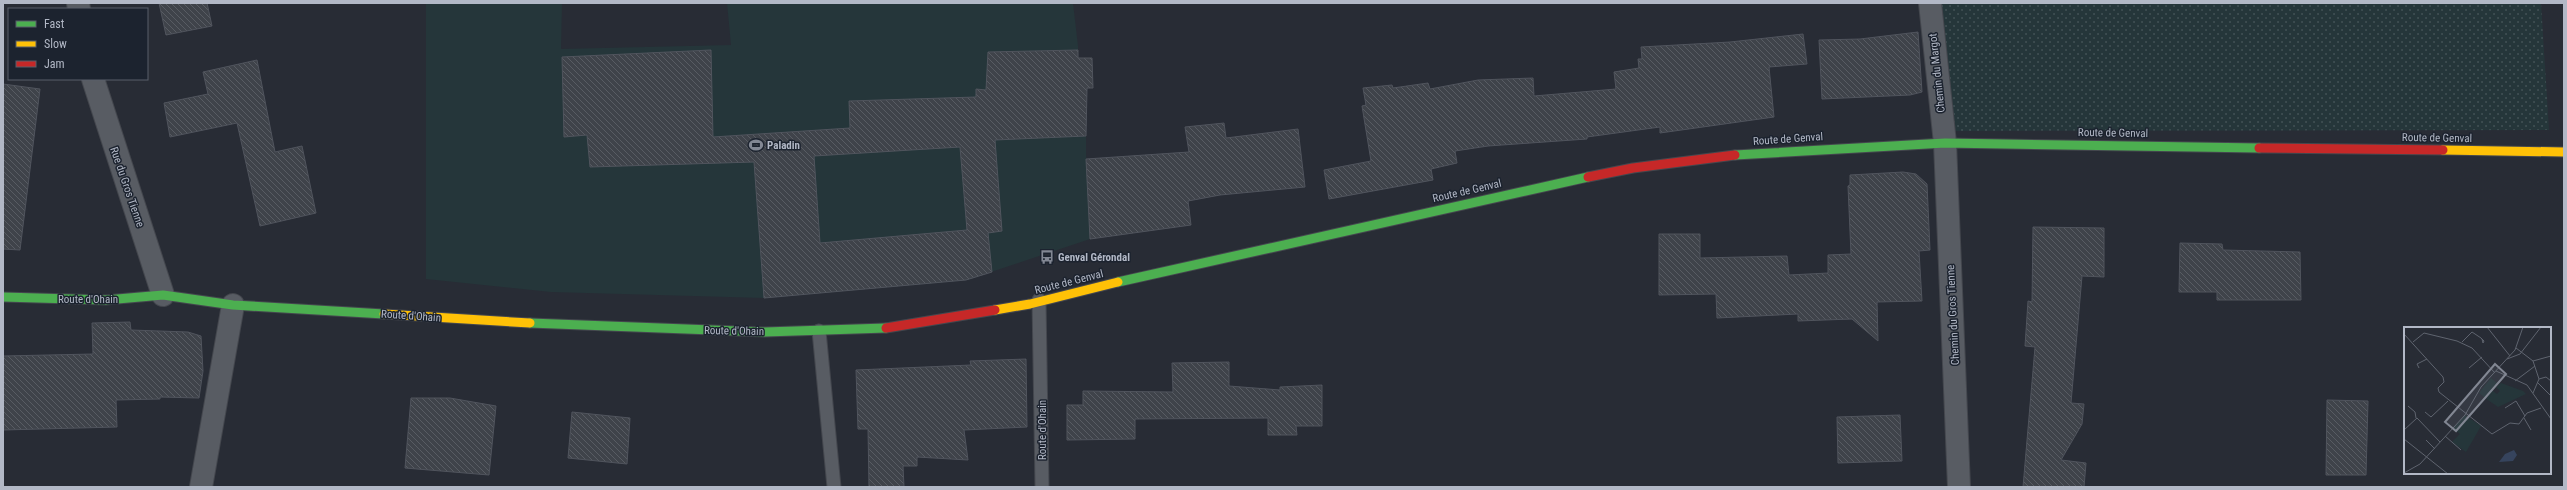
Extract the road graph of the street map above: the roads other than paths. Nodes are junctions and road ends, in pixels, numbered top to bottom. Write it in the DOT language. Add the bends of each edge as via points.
graph roads {
  1 [pos="1930,3"];
  2 [pos="93,80"];
  3 [pos="1945,143"];
  4 [pos="2564,152"];
  5 [pos="163,295"];
  6 [pos="3,297"];
  7 [pos="1035,302"];
  8 [pos="233,305"];
  9 [pos="819,331"];
  10 [pos="201,487"];
  11 [pos="834,487"];
  12 [pos="1042,487"];
  13 [pos="1959,487"];
  1 -- 3 [label="street, Chemin du Margot"];
  2 -- 5 [label="street, Rue du Gros Tienne"];
  3 -- 4 [label="main road, Route de Genval"];
  3 -- 7 [label="main road, Route de Genval" via="1713,156 1633,168"];
  3 -- 13 [label="street, Chemin du Gros Tienne"];
  5 -- 6 [label="main road, Route d'Ohain" via="106,300"];
  5 -- 8 [label="main road, Route d'Ohain"];
  7 -- 9 [label="main road, Route d'Ohain" via="878,329"];
  7 -- 12 [label="lane, Route d'Ohain"];
  8 -- 9 [label="main road, Route d'Ohain" via="586,327"];
  8 -- 10 [label="street"];
  9 -- 11 [label="lane"];
}
